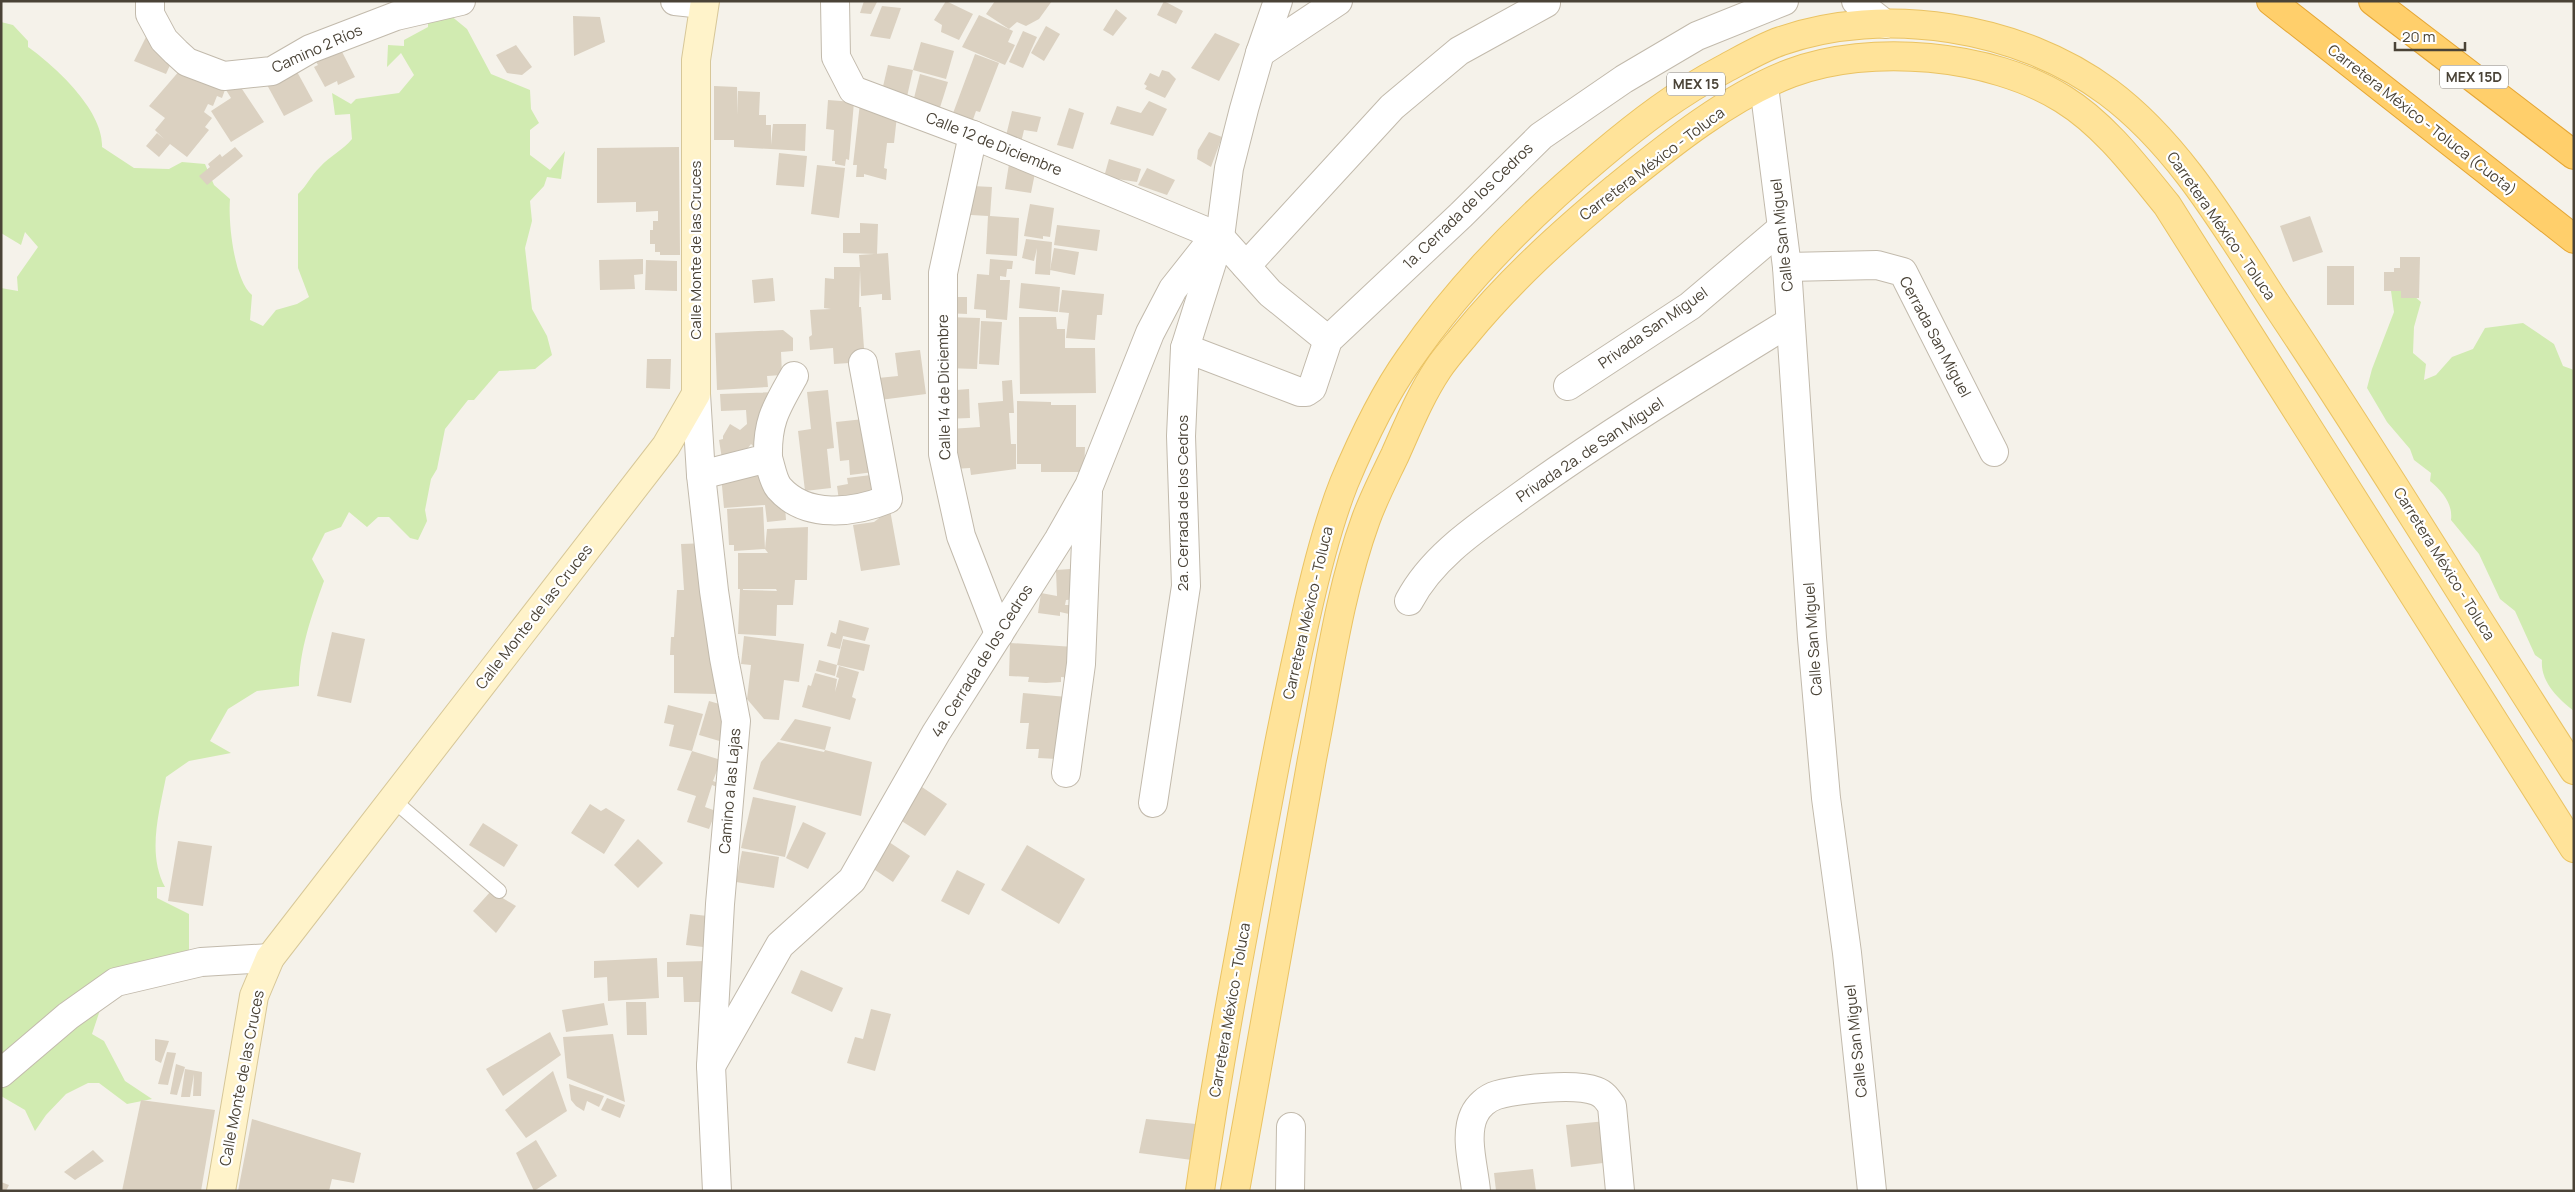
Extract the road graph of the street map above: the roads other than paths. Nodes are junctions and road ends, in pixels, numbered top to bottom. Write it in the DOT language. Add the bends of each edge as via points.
graph roads {
  1 [pos="150,1"];
  2 [pos="461,1"];
  3 [pos="675,1"];
  4 [pos="835,1"];
  5 [pos="1278,1"];
  6 [pos="1338,1"];
  7 [pos="1784,1"];
  8 [pos="1856,1"];
  9 [pos="2271,1"];
  10 [pos="2373,1"];
  11 [pos="704,2"];
  12 [pos="1546,3"];
  13 [pos="1885,24"];
  14 [pos="1260,52"];
  15 [pos="1764,86"];
  16 [pos="973,135"];
  17 [pos="2574,155"];
  18 [pos="1782,228"];
  19 [pos="1220,237"];
  20 [pos="2574,239"];
  21 [pos="1246,266"];
  22 [pos="1787,267"];
  23 [pos="1790,322"];
  24 [pos="1328,340"];
  25 [pos="1185,348"];
  26 [pos="863,363"];
  27 [pos="794,376"];
  28 [pos="1568,386"];
  29 [pos="696,394"];
  30 [pos="1994,452"];
  31 [pos="768,458"];
  32 [pos="701,475"];
  33 [pos="1088,486"];
  34 [pos="1409,601"];
  35 [pos="998,634"];
  36 [pos="2574,770"];
  37 [pos="1066,773"];
  38 [pos="392,799"];
  39 [pos="1153,803"];
  40 [pos="2574,848"];
  41 [pos="499,892"];
  42 [pos="270,958"];
  43 [pos="711,1066"];
  44 [pos="1,1073"];
  45 [pos="1291,1127"];
  46 [pos="1291,1180"];
  47 [pos="221,1191"];
  48 [pos="717,1191"];
  49 [pos="1200,1191"];
  50 [pos="1235,1191"];
  51 [pos="1476,1191"];
  52 [pos="1620,1191"];
  53 [pos="1872,1191"];
  1 -- 2 [label="street, Camino 2 Ríos" via="150,14 164,40 187,62 224,76 272,71 310,49 396,16"];
  3 -- 11 [label="street"];
  4 -- 16 [label="street, Calle 12 de Diciembre" via="836,57 853,90"];
  5 -- 14 [label="street"];
  6 -- 14 [label="street"];
  7 -- 24 [label="street, 1a. Cerrada de los Cedros" via="1697,36 1624,79 1541,136"];
  8 -- 13 [label="street"];
  9 -- 20 [label="highway, Carretera México - Toluca (Cuota)"];
  10 -- 17 [label="highway, MEX 15D"];
  11 -- 29 [label="street, Calle Monte de las Cruces" via="696,60"];
  12 -- 21 [label="street" via="1459,51 1392,107"];
  13 -- 36 [label="main road, Carretera México - Toluca / MEX 15" via="1962,30 2000,38 2047,57 2110,93 2171,153 2211,206 2337,396"];
  13 -- 49 [label="main road, Carretera México - Toluca / MEX 15" via="1836,28 1776,42 1701,81 1648,116 1558,191 1500,247 1447,309 1388,391 1344,482 1319,559 1266,812"];
  14 -- 19 [label="street" via="1229,168"];
  15 -- 18 [label="street, Calle San Miguel"];
  15 -- 40 [label="main road, Carretera México - Toluca / MEX 15" via="1796,71 1835,61 1921,57 1960,62 2027,81 2062,98 2122,149 2167,205"];
  15 -- 50 [label="main road, Carretera México - Toluca / MEX 15" via="1691,130 1646,164 1582,216 1518,275 1438,368 1413,413 1366,517 1341,612"];
  16 -- 19 [label="street, Calle 12 de Diciembre"];
  16 -- 35 [label="street, Calle 14 de Diciembre" via="943,273 943,454 961,536"];
  18 -- 22 [label="street, Calle San Miguel"];
  18 -- 28 [label="street, Privada San Miguel" via="1690,306"];
  19 -- 21 [label="street"];
  19 -- 25 [label="street, 2a. Cerrada de los Cedros"];
  19 -- 33 [label="street, 4a. Cerrada de los Cedros" via="1207,246 1173,289 1154,326"];
  21 -- 24 [label="street" via="1270,293"];
  22 -- 23 [label="street, Calle San Miguel"];
  22 -- 30 [label="street, Cerrada San Miguel" via="1877,265 1903,272"];
  23 -- 34 [label="street, Privada 2a. de San Miguel" via="1574,457 1482,524 1419,583"];
  23 -- 53 [label="street, Calle San Miguel" via="1826,798 1847,953"];
  24 -- 25 [label="street, 1a. Cerrada de los Cedros" via="1312,388 1306,392"];
  25 -- 39 [label="street, 2a. Cerrada de los Cedros" via="1181,436 1186,586"];
  26 -- 31 [label="street" via="888,499 868,507 827,511 801,504 778,487"];
  27 -- 31 [label="street" via="779,402 768,432"];
  29 -- 32 [label="street, Camino a las Lajas"];
  29 -- 38 [label="street, Calle Monte de las Cruces" via="666,446"];
  31 -- 32 [label="street"];
  32 -- 43 [label="street, Camino a las Lajas" via="724,658 736,721 720,904"];
  33 -- 35 [label="street, 4a. Cerrada de los Cedros" via="1059,539"];
  33 -- 37 [label="street" via="1081,664"];
  35 -- 43 [label="street, 4a. Cerrada de los Cedros" via="936,733 852,880 780,944"];
  38 -- 41 [label="lane"];
  38 -- 42 [label="street, Calle Monte de las Cruces"];
  42 -- 44 [label="street" via="201,962 116,982 68,1016"];
  42 -- 47 [label="street, Calle Monte de las Cruces" via="254,996"];
  43 -- 48 [label="street, Camino a las Lajas"];
  45 -- 46 [label="street"];
  51 -- 52 [label="street" via="1471,1124 1482,1103 1496,1096 1576,1087 1595,1090 1606,1096 1612,1106"];
}
